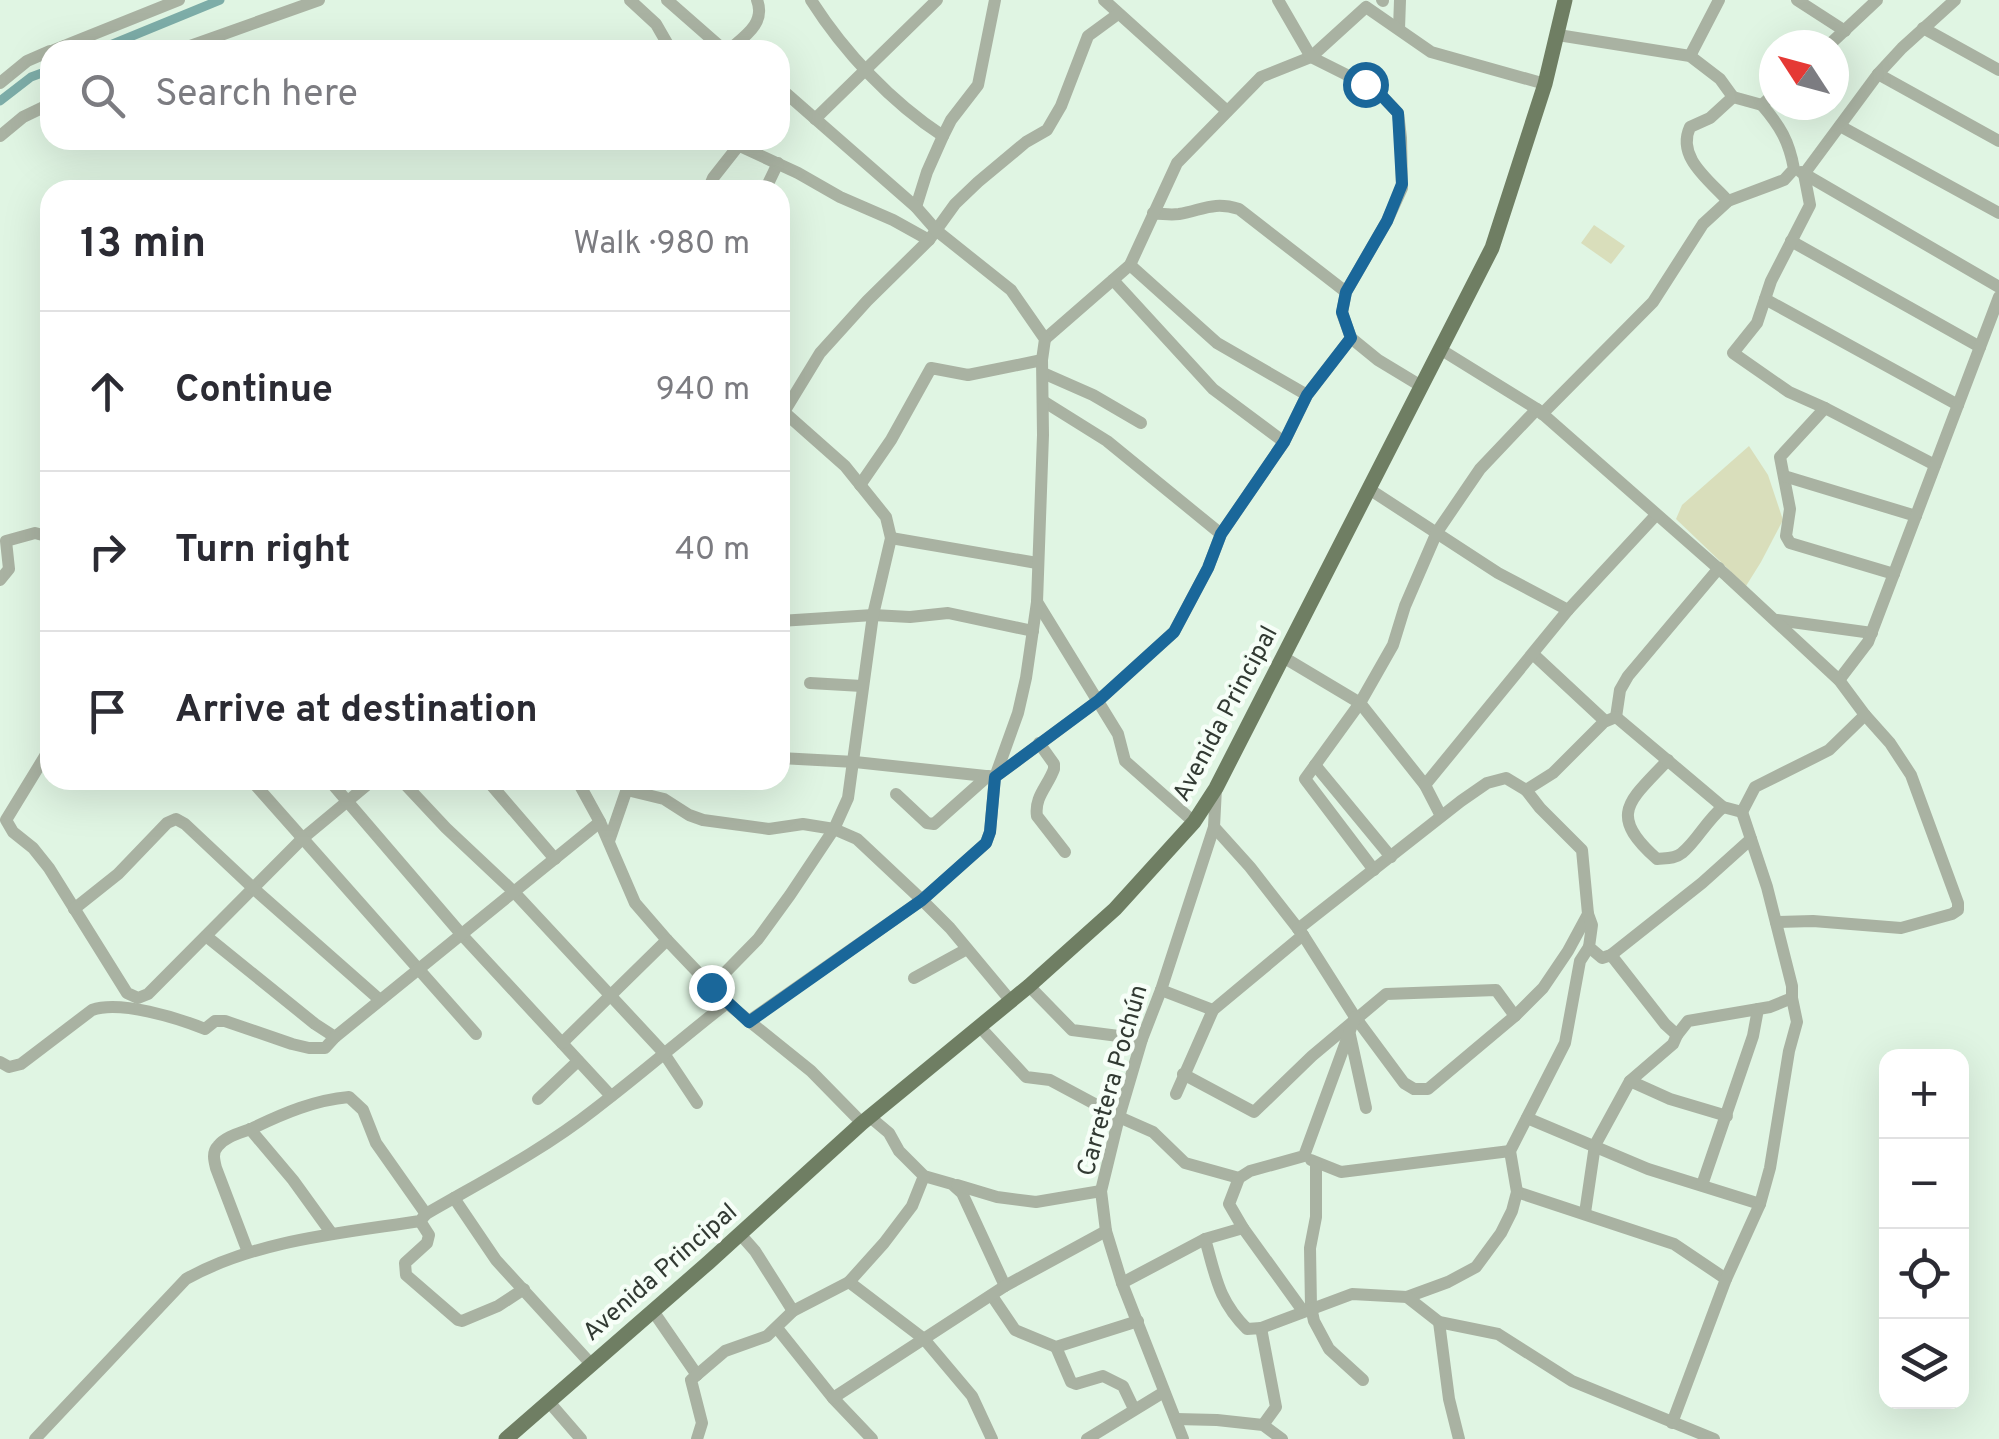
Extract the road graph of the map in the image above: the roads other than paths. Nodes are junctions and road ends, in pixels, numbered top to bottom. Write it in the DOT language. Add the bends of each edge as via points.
graph roads {
  1 [pos="179,0"];
  2 [pos="320,0"];
  3 [pos="630,0"];
  4 [pos="667,0"];
  5 [pos="758,0"];
  6 [pos="811,0"];
  7 [pos="937,0"];
  8 [pos="995,0"];
  9 [pos="1104,0"];
  10 [pos="1278,0"];
  11 [pos="1383,0"];
  12 [pos="1400,0"];
  13 [pos="1564,0"];
  14 [pos="1719,0"];
  15 [pos="1797,0"];
  16 [pos="1876,0"];
  17 [pos="1956,0"];
  18 [pos="1366,7"];
  19 [pos="1118,14"];
  20 [pos="1923,28"];
  21 [pos="1399,30"];
  22 [pos="1843,30"];
  23 [pos="1846,30"];
  24 [pos="1558,35"];
  25 [pos="79,40"];
  26 [pos="207,40"];
  27 [pos="665,40"];
  28 [pos="714,40"];
  29 [pos="738,40"];
  30 [pos="40,56"];
  31 [pos="1690,56"];
  32 [pos="1311,58"];
  33 [pos="865,69"];
  34 [pos="1999,70"];
  35 [pos="1878,74"];
  36 [pos="0,83"];
  37 [pos="1545,84"];
  38 [pos="790,97"];
  39 [pos="1734,97"];
  40 [pos="1759,104"];
  41 [pos="40,109"];
  42 [pos="1228,111"];
  43 [pos="816,119"];
  44 [pos="1775,120"];
  45 [pos="1840,126"];
  46 [pos="0,136"];
  47 [pos="943,136"];
  48 [pos="1999,141"];
  49 [pos="729,150"];
  50 [pos="749,150"];
  51 [pos="778,163"];
  52 [pos="1799,172"];
  53 [pos="712,180"];
  54 [pos="770,180"];
  55 [pos="1728,201"];
  56 [pos="916,207"];
  57 [pos="1153,213"];
  58 [pos="1999,213"];
  59 [pos="933,235"];
  60 [pos="1791,242"];
  61 [pos="1130,265"];
  62 [pos="1113,280"];
  63 [pos="1999,286"];
  64 [pos="1346,292"];
  65 [pos="1999,297"];
  66 [pos="1765,299"];
  67 [pos="1045,338"];
  68 [pos="1351,338"];
  69 [pos="1980,347"];
  70 [pos="1440,350"];
  71 [pos="1043,366"];
  72 [pos="1421,386"];
  73 [pos="1307,395"];
  74 [pos="790,401"];
  75 [pos="1043,401"];
  76 [pos="1958,405"];
  77 [pos="1826,408"];
  78 [pos="1539,412"];
  79 [pos="790,420"];
  80 [pos="1140,423"];
  81 [pos="1284,442"];
  82 [pos="1936,465"];
  83 [pos="1784,476"];
  84 [pos="860,485"];
  85 [pos="1369,489"];
  86 [pos="1656,514"];
  87 [pos="1916,516"];
  88 [pos="1437,532"];
  89 [pos="1221,534"];
  90 [pos="40,535"];
  91 [pos="890,538"];
  92 [pos="1038,563"];
  93 [pos="1718,568"];
  94 [pos="1894,574"];
  95 [pos="0,580"];
  96 [pos="1037,602"];
  97 [pos="1568,610"];
  98 [pos="873,615"];
  99 [pos="790,620"];
  100 [pos="1774,620"];
  101 [pos="1033,631"];
  102 [pos="1872,633"];
  103 [pos="1533,654"];
  104 [pos="1283,657"];
  105 [pos="1839,680"];
  106 [pos="810,683"];
  107 [pos="862,686"];
  108 [pos="1099,700"];
  109 [pos="1360,702"];
  110 [pos="1865,715"];
  111 [pos="1611,719"];
  112 [pos="1039,743"];
  113 [pos="790,759"];
  114 [pos="1668,760"];
  115 [pos="854,762"];
  116 [pos="40,764"];
  117 [pos="1316,765"];
  118 [pos="992,776"];
  119 [pos="1425,785"];
  120 [pos="1216,788"];
  121 [pos="260,790"];
  122 [pos="337,790"];
  123 [pos="362,790"];
  124 [pos="410,790"];
  125 [pos="496,790"];
  126 [pos="582,790"];
  127 [pos="626,790"];
  128 [pos="641,790"];
  129 [pos="1526,790"];
  130 [pos="896,794"];
  131 [pos="348,803"];
  132 [pos="1724,808"];
  133 [pos="1742,812"];
  134 [pos="1441,816"];
  135 [pos="600,822"];
  136 [pos="1194,822"];
  137 [pos="1214,827"];
  138 [pos="834,829"];
  139 [pos="302,839"];
  140 [pos="1751,839"];
  141 [pos="609,841"];
  142 [pos="1065,852"];
  143 [pos="1391,857"];
  144 [pos="555,859"];
  145 [pos="1374,870"];
  146 [pos="253,888"];
  147 [pos="514,892"];
  148 [pos="922,900"];
  149 [pos="74,909"];
  150 [pos="1588,914"];
  151 [pos="1776,922"];
  152 [pos="1300,932"];
  153 [pos="462,934"];
  154 [pos="206,936"];
  155 [pos="667,940"];
  156 [pos="1589,947"];
  157 [pos="967,949"];
  158 [pos="1611,955"];
  159 [pos="420,970"];
  160 [pos="914,978"];
  161 [pos="1028,986"];
  162 [pos="711,987"];
  163 [pos="1161,990"];
  164 [pos="609,996"];
  165 [pos="1792,998"];
  166 [pos="380,1000"];
  167 [pos="1010,1000"];
  168 [pos="727,1003"];
  169 [pos="1758,1009"];
  170 [pos="1213,1010"];
  171 [pos="1514,1016"];
  172 [pos="1356,1017"];
  173 [pos="749,1022"];
  174 [pos="979,1026"];
  175 [pos="1350,1032"];
  176 [pos="476,1034"];
  177 [pos="1678,1035"];
  178 [pos="336,1037"];
  179 [pos="1142,1039"];
  180 [pos="562,1043"];
  181 [pos="663,1052"];
  182 [pos="578,1061"];
  183 [pos="0,1062"];
  184 [pos="1183,1074"];
  185 [pos="1630,1081"];
  186 [pos="1176,1094"];
  187 [pos="610,1096"];
  188 [pos="538,1099"];
  189 [pos="697,1103"];
  190 [pos="1366,1108"];
  191 [pos="1119,1116"];
  192 [pos="1727,1116"];
  193 [pos="1527,1118"];
  194 [pos="866,1120"];
  195 [pos="250,1129"];
  196 [pos="1595,1145"];
  197 [pos="1510,1150"];
  198 [pos="1310,1160"];
  199 [pos="924,1176"];
  200 [pos="1239,1178"];
  201 [pos="952,1184"];
  202 [pos="1702,1185"];
  203 [pos="1101,1190"];
  204 [pos="1516,1192"];
  205 [pos="454,1198"];
  206 [pos="1760,1204"];
  207 [pos="1585,1212"];
  208 [pos="423,1218"];
  209 [pos="1243,1228"];
  210 [pos="1106,1231"];
  211 [pos="332,1234"];
  212 [pos="740,1234"];
  213 [pos="1205,1239"];
  214 [pos="248,1252"];
  215 [pos="1726,1280"];
  216 [pos="849,1282"];
  217 [pos="1122,1282"];
  218 [pos="1005,1286"];
  219 [pos="524,1289"];
  220 [pos="992,1296"];
  221 [pos="1407,1297"];
  222 [pos="1307,1309"];
  223 [pos="652,1311"];
  224 [pos="793,1311"];
  225 [pos="1138,1321"];
  226 [pos="1439,1322"];
  227 [pos="777,1328"];
  228 [pos="1261,1328"];
  229 [pos="924,1339"];
  230 [pos="1056,1347"];
  231 [pos="591,1364"];
  232 [pos="697,1374"];
  233 [pos="1363,1380"];
  234 [pos="1164,1392"];
  235 [pos="833,1398"];
  236 [pos="549,1402"];
  237 [pos="1134,1410"];
  238 [pos="1176,1419"];
  239 [pos="1672,1423"];
  240 [pos="1263,1425"];
  241 [pos="989,1438"];
  242 [pos="35,1439"];
  243 [pos="506,1439"];
  244 [pos="581,1439"];
  245 [pos="697,1439"];
  246 [pos="872,1439"];
  247 [pos="1086,1439"];
  248 [pos="1183,1439"];
  249 [pos="1282,1439"];
  250 [pos="1458,1439"];
  251 [pos="1714,1439"];
  1 -- 25 [label="street"];
  2 -- 26 [label="street"];
  3 -- 27 [label="street"];
  4 -- 28 [label="street"];
  5 -- 29 [label="street" via="758,23"];
  6 -- 33 [label="street"];
  7 -- 33 [label="street"];
  8 -- 47 [label="street" via="978,85"];
  9 -- 19 [label="street"];
  10 -- 32 [label="street"];
  11 -- 18 [label="street"];
  12 -- 21 [label="street"];
  13 -- 24 [label="main road, Avenida Principal"];
  14 -- 31 [label="street"];
  15 -- 22 [label="street"];
  16 -- 23 [label="street"];
  17 -- 20 [label="street"];
  18 -- 21 [label="street"];
  18 -- 32 [label="street"];
  19 -- 42 [label="street"];
  19 -- 59 [label="street" via="1088,36 1047,130 978,182"];
  20 -- 34 [label="street"];
  20 -- 35 [label="street"];
  21 -- 37 [label="street" via="1431,52"];
  24 -- 31 [label="street"];
  24 -- 37 [label="main road, Avenida Principal"];
  30 -- 36 [label="street"];
  31 -- 39 [label="street"];
  32 -- 42 [label="street" via="1261,77"];
  32 -- 64 [label="street" via="1374,90 1397,111 1400,126 1402,188"];
  33 -- 43 [label="street"];
  33 -- 47 [label="street"];
  35 -- 45 [label="street"];
  35 -- 48 [label="street"];
  37 -- 70 [label="main road, Avenida Principal" via="1492,248"];
  38 -- 43 [label="street"];
  39 -- 40 [label="street"];
  39 -- 55 [label="street" via="1690,127 1684,139 1688,156"];
  41 -- 46 [label="street"];
  42 -- 57 [label="street" via="1177,162"];
  43 -- 56 [label="street"];
  44 -- 52 [label="street"];
  45 -- 52 [label="street"];
  45 -- 58 [label="street"];
  47 -- 56 [label="street"];
  49 -- 53 [label="street"];
  50 -- 51 [label="street"];
  51 -- 54 [label="street"];
  51 -- 59 [label="street"];
  52 -- 55 [label="street"];
  52 -- 60 [label="street" via="1810,206"];
  52 -- 63 [label="street"];
  55 -- 78 [label="street" via="1703,224 1653,302"];
  56 -- 59 [label="street"];
  57 -- 61 [label="street"];
  57 -- 64 [label="street" via="1239,208"];
  59 -- 67 [label="street" via="1011,290"];
  59 -- 74 [label="street" via="820,353"];
  60 -- 66 [label="street"];
  60 -- 69 [label="street"];
  61 -- 62 [label="street"];
  61 -- 73 [label="street" via="1217,343"];
  62 -- 67 [label="street"];
  62 -- 81 [label="street" via="1213,389"];
  64 -- 68 [label="street" via="1342,312"];
  65 -- 69 [label="street"];
  66 -- 76 [label="street"];
  66 -- 77 [label="street" via="1757,324 1733,352 1789,392"];
  67 -- 71 [label="street"];
  68 -- 72 [label="street"];
  68 -- 73 [label="street"];
  69 -- 76 [label="street"];
  70 -- 72 [label="main road, Avenida Principal"];
  70 -- 78 [label="street"];
  71 -- 75 [label="street"];
  71 -- 80 [label="street"];
  71 -- 84 [label="street" via="968,375 931,368"];
  72 -- 85 [label="main road, Avenida Principal"];
  73 -- 81 [label="street"];
  75 -- 89 [label="street" via="1107,441"];
  75 -- 92 [label="street"];
  76 -- 82 [label="street"];
  77 -- 82 [label="street"];
  77 -- 83 [label="street" via="1780,457"];
  78 -- 86 [label="street"];
  78 -- 88 [label="street" via="1480,469"];
  79 -- 84 [label="street"];
  81 -- 89 [label="street"];
  82 -- 87 [label="street"];
  83 -- 87 [label="street"];
  83 -- 94 [label="street" via="1790,543"];
  84 -- 91 [label="street" via="886,517"];
  85 -- 88 [label="street"];
  85 -- 104 [label="main road, Avenida Principal"];
  86 -- 93 [label="street"];
  86 -- 97 [label="street"];
  87 -- 94 [label="street"];
  88 -- 97 [label="street"];
  88 -- 109 [label="street" via="1394,645"];
  89 -- 108 [label="street" via="1174,632"];
  90 -- 95 [label="street" via="6,541 9,569"];
  91 -- 92 [label="street"];
  91 -- 98 [label="street"];
  92 -- 96 [label="street"];
  93 -- 100 [label="street"];
  93 -- 111 [label="street" via="1628,676"];
  94 -- 102 [label="street"];
  96 -- 101 [label="street"];
  96 -- 108 [label="street"];
  97 -- 103 [label="street"];
  98 -- 99 [label="street"];
  98 -- 101 [label="street" via="948,613"];
  98 -- 107 [label="street"];
  100 -- 102 [label="street"];
  100 -- 105 [label="street"];
  101 -- 118 [label="street" via="1020,706"];
  102 -- 105 [label="street"];
  103 -- 111 [label="street"];
  103 -- 119 [label="street"];
  104 -- 109 [label="street"];
  104 -- 120 [label="main road, Avenida Principal"];
  105 -- 110 [label="street"];
  106 -- 107 [label="street"];
  107 -- 115 [label="street"];
  108 -- 112 [label="street"];
  108 -- 136 [label="street" via="1125,762"];
  109 -- 117 [label="street"];
  109 -- 119 [label="street"];
  110 -- 133 [label="street" via="1828,750 1755,787"];
  110 -- 151 [label="street" via="1911,775 1958,910 1901,928"];
  111 -- 114 [label="street"];
  111 -- 129 [label="street"];
  112 -- 118 [label="street"];
  112 -- 142 [label="street" via="1054,769 1038,798 1037,816"];
  113 -- 115 [label="street"];
  114 -- 132 [label="street"];
  114 -- 132 [label="street" via="1628,806 1632,834 1657,859 1682,854"];
  115 -- 118 [label="street"];
  115 -- 138 [label="street"];
  116 -- 149 [label="street" via="6,820 49,868"];
  117 -- 143 [label="street"];
  117 -- 145 [label="street" via="1305,779"];
  118 -- 130 [label="street" via="934,824"];
  118 -- 148 [label="street" via="986,843"];
  119 -- 134 [label="street"];
  120 -- 136 [label="main road, Avenida Principal"];
  120 -- 137 [label="street, Carretera Pochún"];
  121 -- 139 [label="street"];
  122 -- 131 [label="street"];
  123 -- 131 [label="street"];
  124 -- 147 [label="street"];
  125 -- 144 [label="street"];
  126 -- 135 [label="street"];
  127 -- 141 [label="street"];
  128 -- 138 [label="street" via="702,820"];
  129 -- 134 [label="street" via="1506,778 1487,783"];
  129 -- 150 [label="street" via="1582,850"];
  131 -- 139 [label="street"];
  131 -- 153 [label="street"];
  132 -- 133 [label="street"];
  133 -- 140 [label="street"];
  134 -- 143 [label="street"];
  135 -- 141 [label="street"];
  135 -- 144 [label="street"];
  136 -- 161 [label="main road, Avenida Principal" via="1115,909"];
  137 -- 152 [label="street"];
  137 -- 163 [label="street, Carretera Pochún"];
  138 -- 148 [label="street" via="857,839"];
  138 -- 162 [label="street" via="758,939"];
  139 -- 146 [label="street"];
  139 -- 159 [label="street"];
  140 -- 151 [label="street"];
  140 -- 158 [label="street"];
  141 -- 155 [label="street" via="635,903"];
  143 -- 145 [label="street"];
  144 -- 147 [label="street"];
  145 -- 152 [label="street"];
  146 -- 149 [label="street" via="176,819"];
  146 -- 154 [label="street"];
  146 -- 166 [label="street"];
  147 -- 153 [label="street"];
  147 -- 164 [label="street"];
  148 -- 157 [label="street"];
  148 -- 173 [label="street"];
  149 -- 154 [label="street" via="127,992 138,998"];
  150 -- 156 [label="street"];
  150 -- 171 [label="street" via="1543,988"];
  151 -- 165 [label="street"];
  152 -- 170 [label="street"];
  152 -- 172 [label="street"];
  153 -- 159 [label="street"];
  153 -- 180 [label="street"];
  154 -- 178 [label="street"];
  155 -- 162 [label="street"];
  155 -- 164 [label="street"];
  156 -- 158 [label="street" via="1602,958"];
  156 -- 193 [label="street" via="1580,961 1565,1043"];
  157 -- 160 [label="street"];
  157 -- 167 [label="street"];
  158 -- 177 [label="street"];
  159 -- 166 [label="street"];
  159 -- 176 [label="street"];
  161 -- 167 [label="main road, Avenida Principal"];
  161 -- 179 [label="street" via="1072,1030"];
  162 -- 168 [label="street"];
  163 -- 170 [label="street"];
  163 -- 179 [label="street, Carretera Pochún"];
  164 -- 180 [label="street"];
  164 -- 181 [label="street"];
  165 -- 169 [label="street"];
  165 -- 206 [label="street" via="1797,1022"];
  166 -- 178 [label="street"];
  167 -- 174 [label="main road, Avenida Principal"];
  168 -- 173 [label="street"];
  168 -- 181 [label="street"];
  169 -- 177 [label="street" via="1688,1021"];
  169 -- 192 [label="street"];
  170 -- 184 [label="street"];
  171 -- 172 [label="street" via="1496,990 1386,994"];
  171 -- 172 [label="street" via="1428,1089 1404,1083"];
  172 -- 175 [label="street"];
  172 -- 184 [label="street" via="1254,1112"];
  173 -- 194 [label="street"];
  174 -- 191 [label="street" via="1026,1077 1050,1080"];
  174 -- 194 [label="main road, Avenida Principal"];
  175 -- 190 [label="street"];
  175 -- 198 [label="street"];
  177 -- 185 [label="street"];
  178 -- 183 [label="street" via="324,1048 309,1048 224,1021 205,1029 102,1006 21,1064"];
  179 -- 191 [label="street, Carretera Pochún"];
  180 -- 182 [label="street"];
  181 -- 187 [label="street"];
  181 -- 189 [label="street"];
  182 -- 187 [label="street"];
  182 -- 188 [label="street"];
  184 -- 186 [label="street"];
  185 -- 192 [label="street"];
  185 -- 196 [label="street"];
  187 -- 205 [label="street"];
  191 -- 200 [label="street" via="1153,1132 1186,1163"];
  191 -- 203 [label="street, Carretera Pochún"];
  192 -- 202 [label="street"];
  193 -- 196 [label="street"];
  193 -- 197 [label="street"];
  194 -- 199 [label="street" via="888,1134"];
  194 -- 212 [label="main road, Avenida Principal"];
  195 -- 208 [label="street" via="349,1096"];
  195 -- 211 [label="street"];
  195 -- 214 [label="street" via="217,1146 213,1155"];
  196 -- 202 [label="street"];
  196 -- 207 [label="street"];
  197 -- 198 [label="street" via="1341,1172"];
  197 -- 204 [label="street"];
  198 -- 200 [label="street"];
  198 -- 222 [label="street" via="1316,1217"];
  199 -- 201 [label="street"];
  199 -- 216 [label="street" via="912,1206"];
  200 -- 209 [label="street" via="1229,1204"];
  201 -- 203 [label="street" via="1036,1202"];
  201 -- 218 [label="street"];
  202 -- 206 [label="street"];
  203 -- 210 [label="street, Carretera Pochún"];
  204 -- 207 [label="street"];
  204 -- 221 [label="street" via="1512,1211 1476,1267"];
  205 -- 208 [label="street"];
  205 -- 219 [label="street"];
  206 -- 215 [label="street"];
  207 -- 215 [label="street" via="1674,1244"];
  208 -- 211 [label="street"];
  208 -- 219 [label="street" via="427,1243 405,1263 406,1274 458,1320"];
  209 -- 213 [label="street"];
  209 -- 222 [label="street"];
  210 -- 217 [label="street, Carretera Pochún"];
  210 -- 218 [label="street"];
  211 -- 214 [label="street"];
  212 -- 223 [label="main road, Avenida Principal"];
  212 -- 224 [label="street"];
  213 -- 217 [label="street"];
  213 -- 228 [label="street" via="1222,1298 1247,1328"];
  214 -- 242 [label="street" via="186,1279"];
  215 -- 239 [label="street"];
  216 -- 224 [label="street"];
  216 -- 229 [label="street"];
  217 -- 225 [label="street, Carretera Pochún"];
  218 -- 220 [label="street"];
  219 -- 231 [label="street"];
  220 -- 229 [label="street"];
  220 -- 230 [label="street" via="1015,1330"];
  221 -- 222 [label="street" via="1352,1294"];
  221 -- 226 [label="street"];
  222 -- 228 [label="street"];
  222 -- 233 [label="street" via="1328,1349"];
  223 -- 231 [label="main road, Avenida Principal"];
  223 -- 232 [label="street"];
  224 -- 227 [label="street"];
  225 -- 230 [label="street"];
  225 -- 234 [label="street, Carretera Pochún"];
  226 -- 239 [label="street" via="1498,1334 1572,1381"];
  226 -- 250 [label="street"];
  227 -- 232 [label="street" via="725,1351"];
  227 -- 235 [label="street"];
  228 -- 240 [label="street" via="1276,1407"];
  229 -- 235 [label="street"];
  229 -- 241 [label="street" via="972,1396"];
  230 -- 237 [label="street" via="1071,1382 1102,1376 1123,1386"];
  231 -- 236 [label="main road, Avenida Principal"];
  232 -- 245 [label="street" via="691,1380 702,1423"];
  234 -- 237 [label="street"];
  234 -- 238 [label="street, Carretera Pochún"];
  235 -- 246 [label="street"];
  236 -- 243 [label="main road, Avenida Principal"];
  236 -- 244 [label="street"];
  237 -- 247 [label="street"];
  238 -- 240 [label="street"];
  238 -- 248 [label="street, Carretera Pochún"];
  239 -- 251 [label="street"];
  240 -- 249 [label="street"];
}
